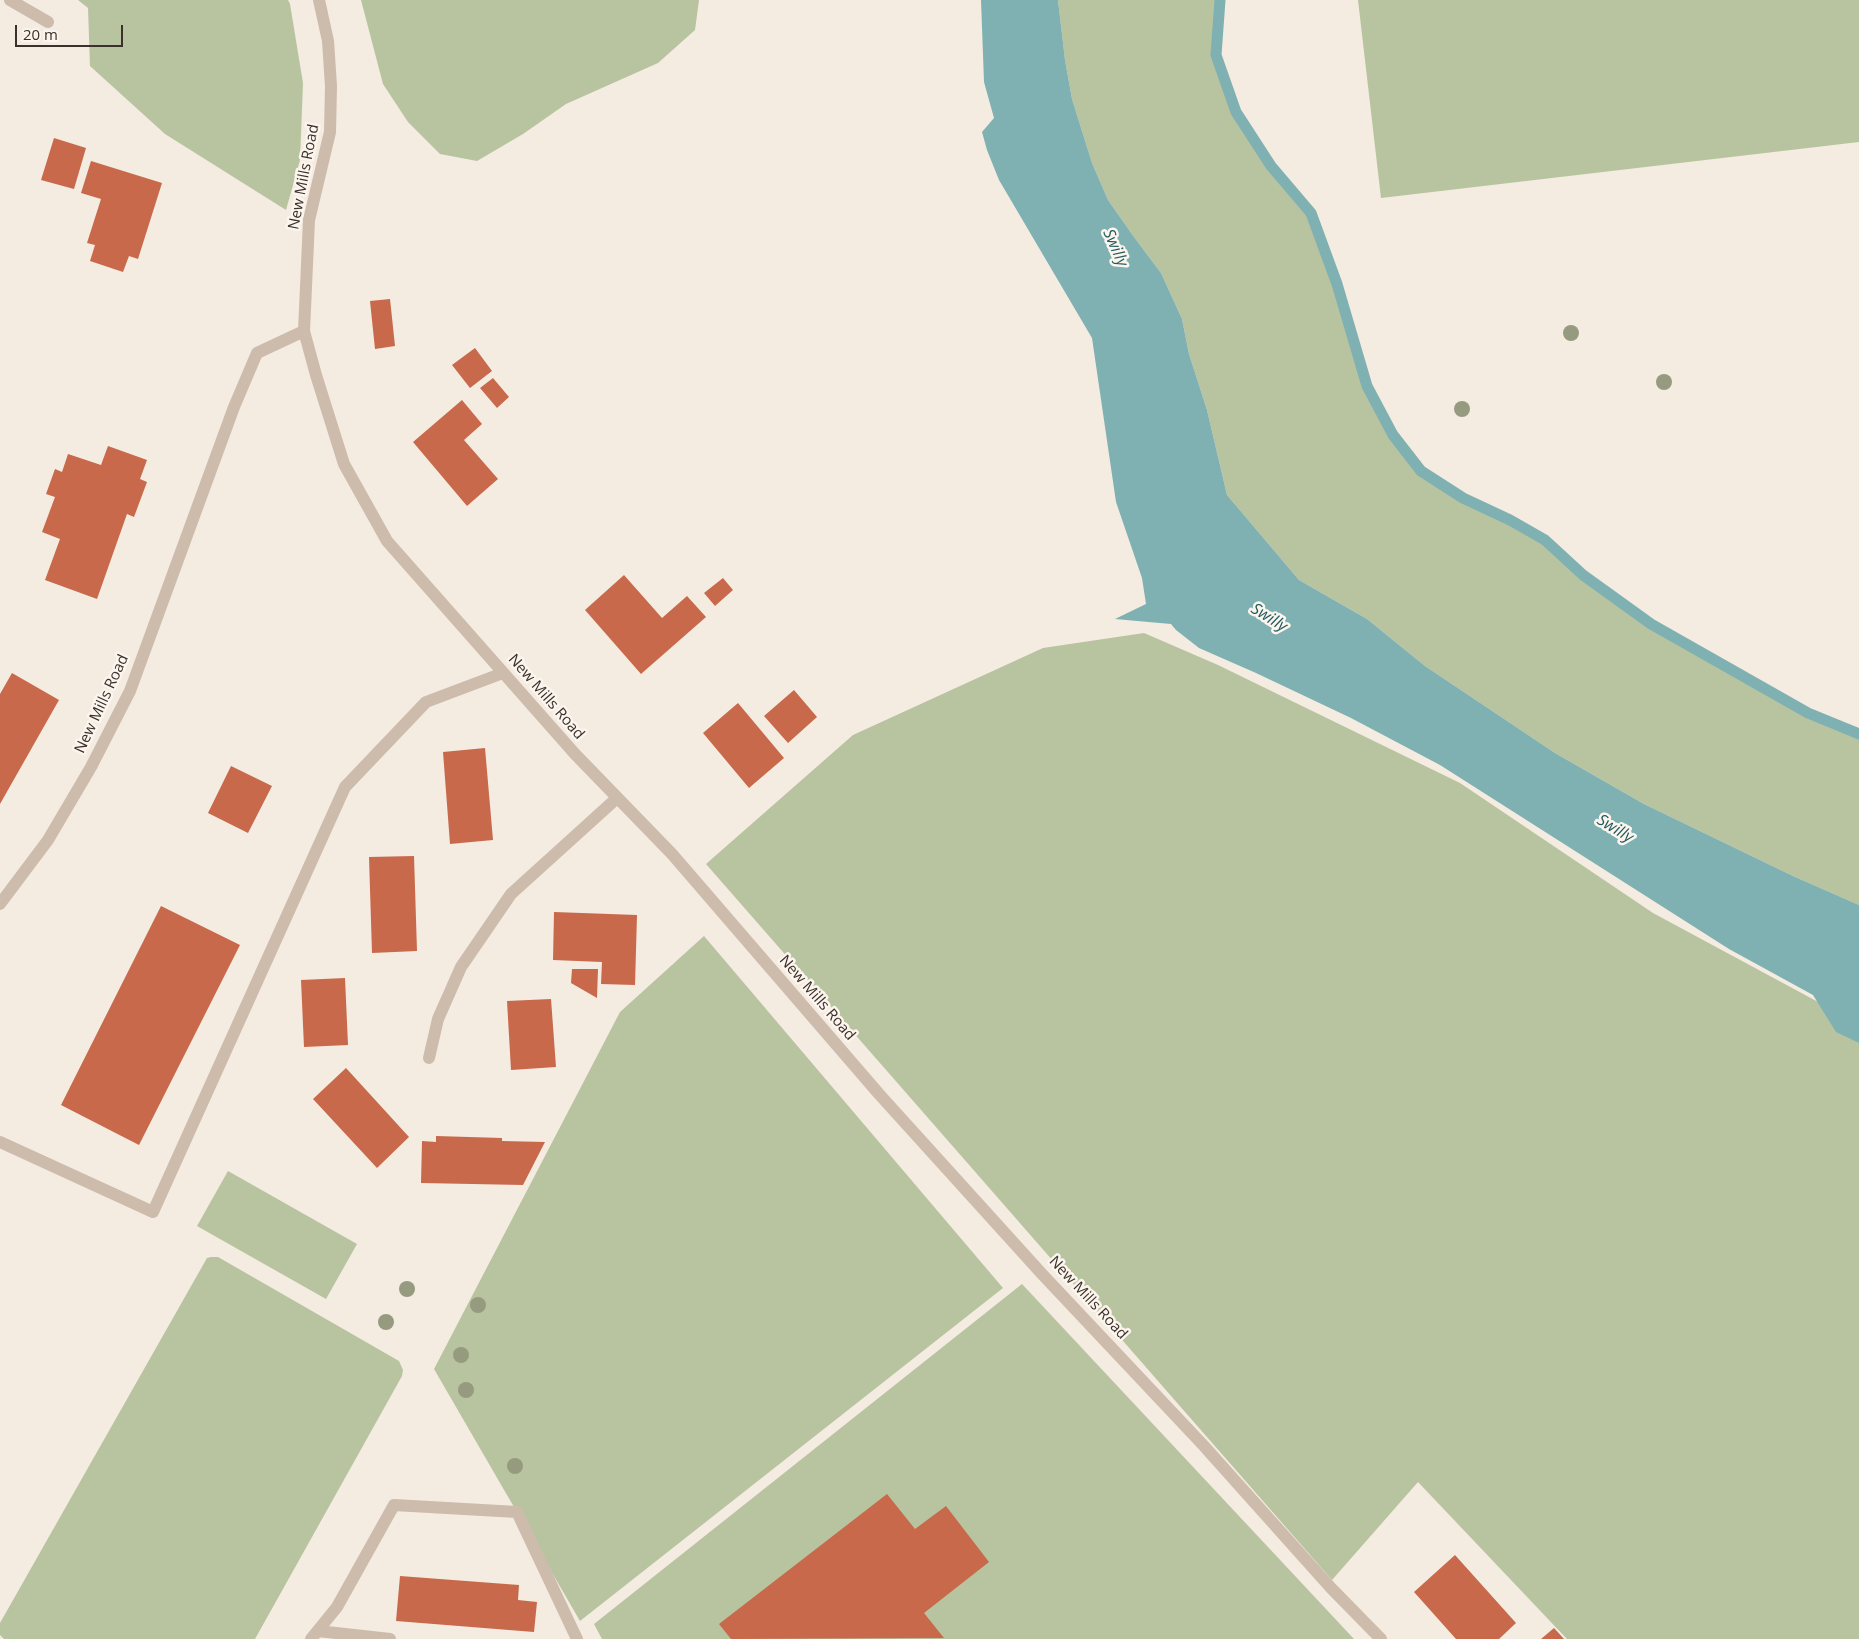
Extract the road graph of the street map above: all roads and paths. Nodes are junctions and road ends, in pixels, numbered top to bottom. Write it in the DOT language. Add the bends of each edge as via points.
graph roads {
  1 [pos="10,0"];
  2 [pos="319,0"];
  3 [pos="48,22"];
  4 [pos="304,331"];
  5 [pos="503,672"];
  6 [pos="617,798"];
  7 [pos="0,904"];
  8 [pos="429,1058"];
  9 [pos="0,1142"];
  10 [pos="314,1635"];
  11 [pos="390,1639"];
  12 [pos="577,1639"];
  13 [pos="1381,1639"];
  1 -- 3 [label="street"];
  2 -- 4 [label="street, New Mills Road" via="328,41 330,132 309,220"];
  4 -- 5 [label="street, New Mills Road" via="344,464 387,541"];
  4 -- 7 [label="street, New Mills Road" via="257,353 234,407 130,691 48,840"];
  5 -- 6 [label="street, New Mills Road"];
  5 -- 9 [label="street" via="426,702 345,787 153,1212"];
  6 -- 8 [label="street" via="511,894 461,967 438,1019"];
  6 -- 13 [label="street, New Mills Road" via="672,854 892,1109"];
  10 -- 11 [label="street"];
  10 -- 12 [label="street" via="337,1607 394,1505 517,1512"];
}
